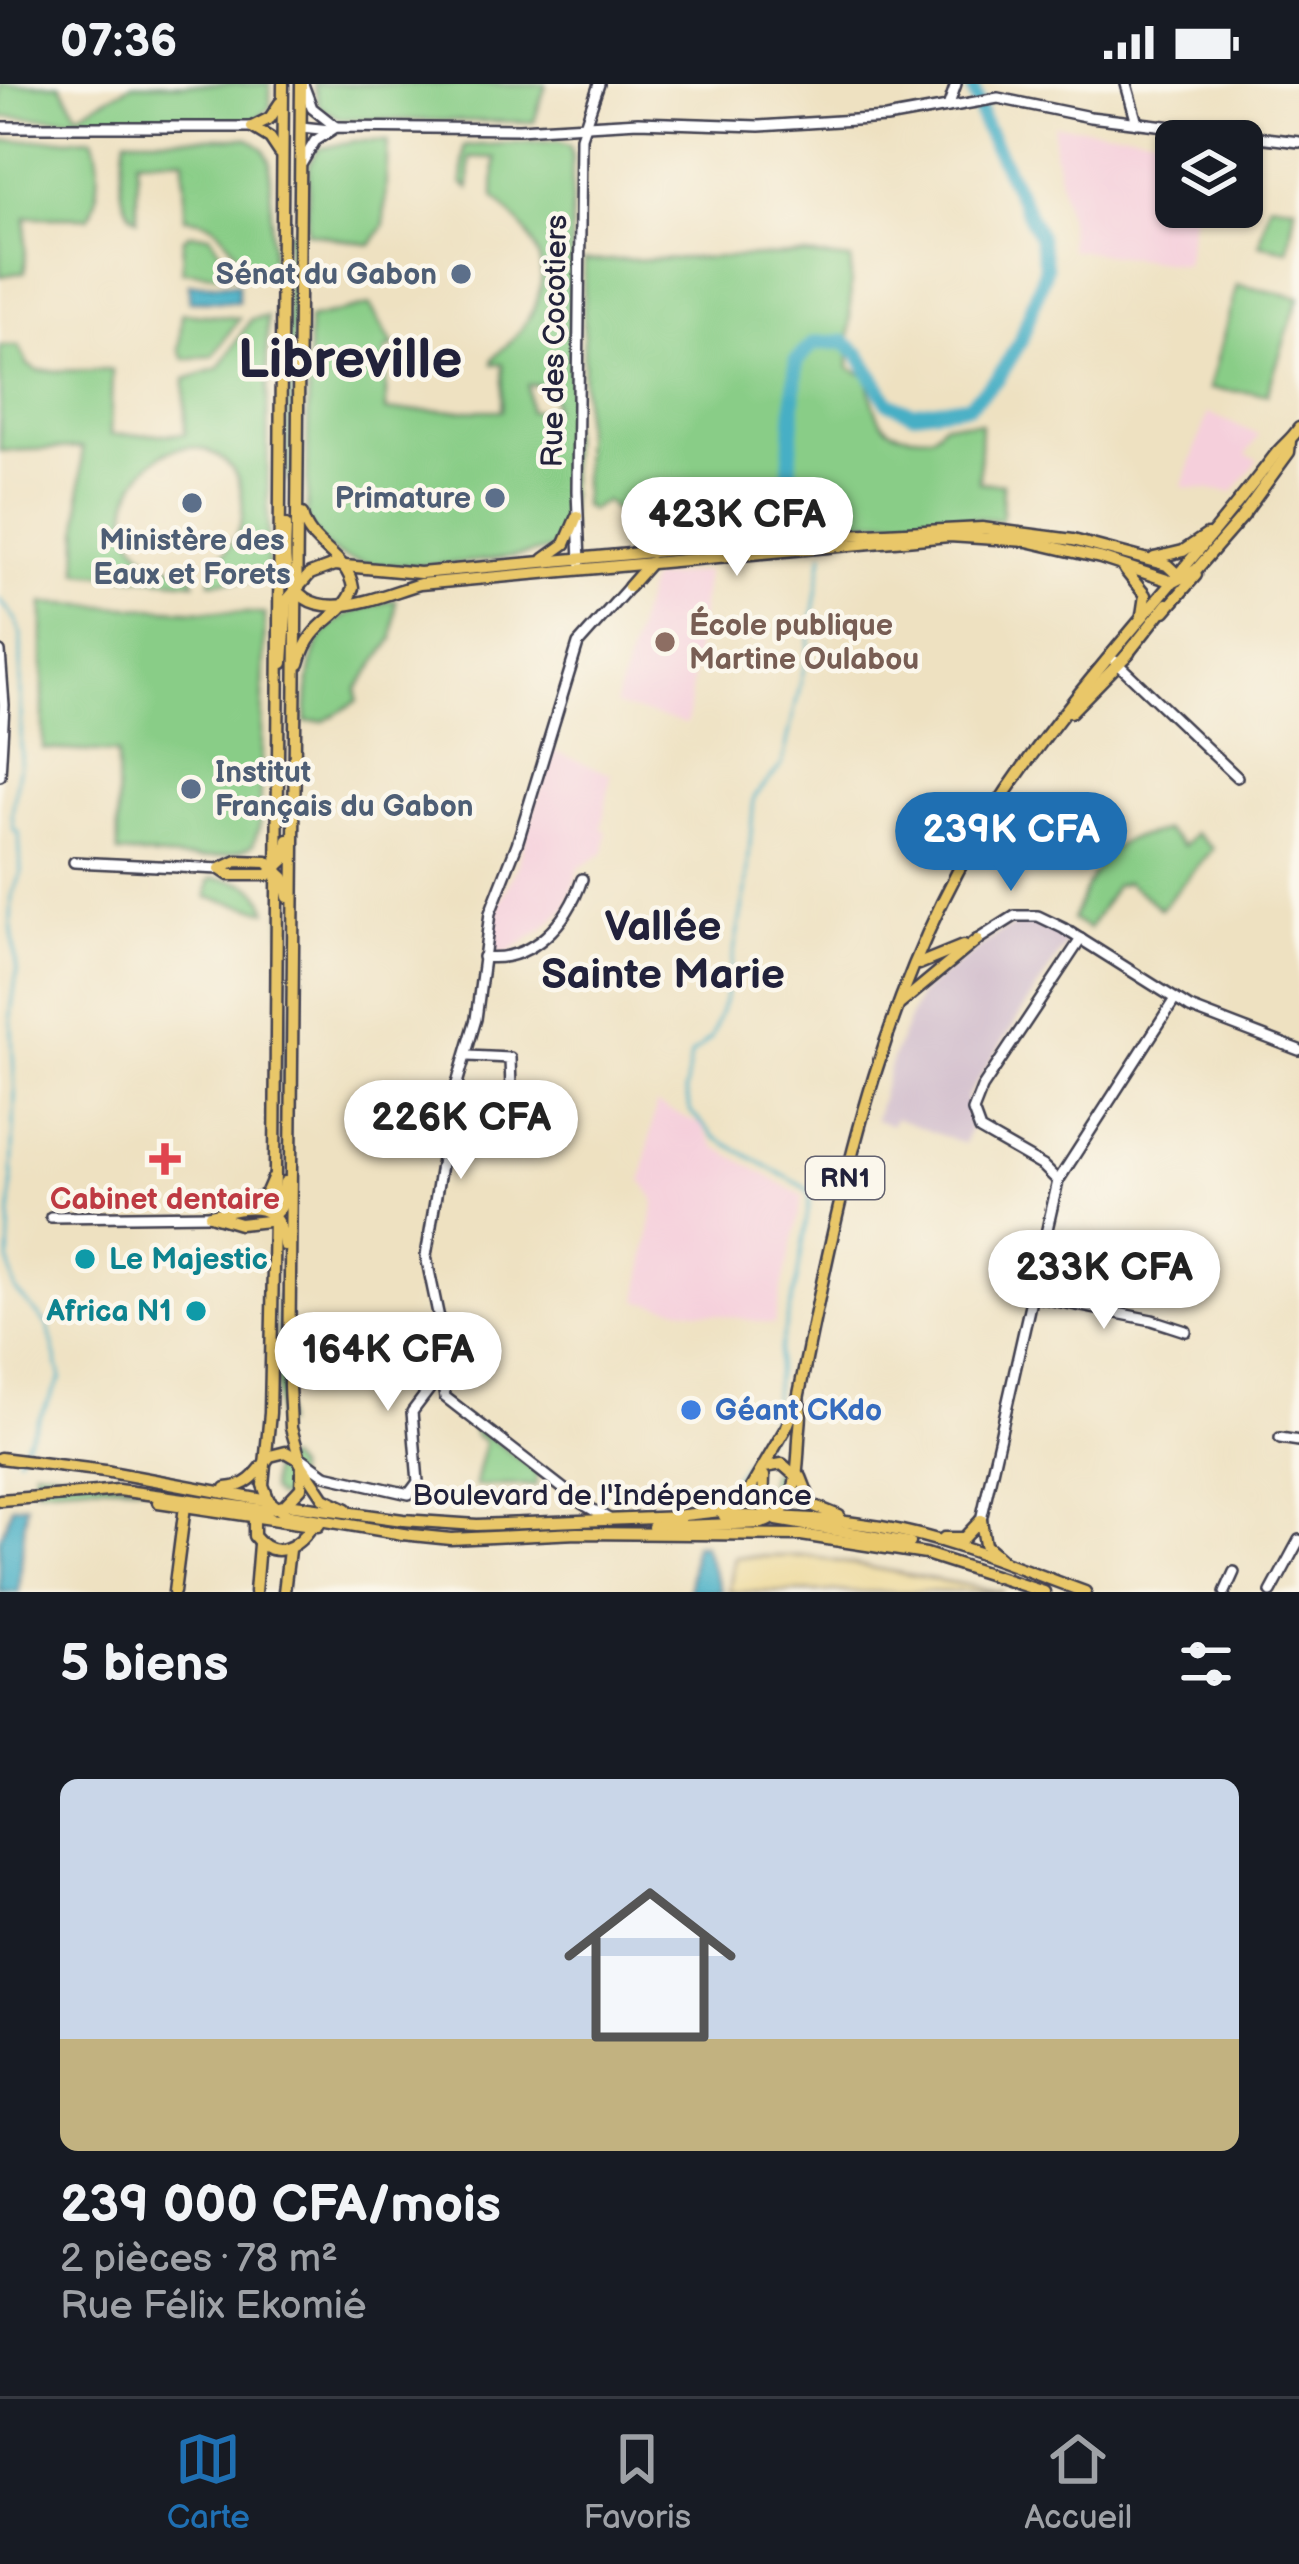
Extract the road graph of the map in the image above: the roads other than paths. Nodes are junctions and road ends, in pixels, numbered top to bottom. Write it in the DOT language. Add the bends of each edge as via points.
graph roads {
  1 [pos="302,84"];
  2 [pos="599,84"];
  3 [pos="956,84"];
  4 [pos="1126,84"];
  5 [pos="285,86"];
  6 [pos="948,107"];
  7 [pos="1136,123"];
  8 [pos="586,124"];
  9 [pos="0,127"];
  10 [pos="301,127"];
  11 [pos="335,127"];
  12 [pos="252,128"];
  13 [pos="1299,142"];
  14 [pos="283,160"];
  15 [pos="301,172"];
  16 [pos="282,235"];
  17 [pos="1299,428"];
  18 [pos="1290,441"];
  19 [pos="280,463"];
  20 [pos="1251,490"];
  21 [pos="297,496"];
  22 [pos="1244,515"];
  23 [pos="577,516"];
  24 [pos="823,542"];
  25 [pos="1138,559"];
  26 [pos="534,562"];
  27 [pos="652,562"];
  28 [pos="580,563"];
  29 [pos="1118,564"];
  30 [pos="619,565"];
  31 [pos="346,566"];
  32 [pos="1179,580"];
  33 [pos="629,587"];
  34 [pos="295,588"];
  35 [pos="343,607"];
  36 [pos="1132,633"];
  37 [pos="0,652"];
  38 [pos="1119,659"];
  39 [pos="296,692"];
  40 [pos="276,714"];
  41 [pos="0,776"];
  42 [pos="295,777"];
  43 [pos="1237,777"];
  44 [pos="277,826"];
  45 [pos="245,861"];
  46 [pos="74,862"];
  47 [pos="220,868"];
  48 [pos="277,868"];
  49 [pos="249,877"];
  50 [pos="582,879"];
  51 [pos="275,920"];
  52 [pos="935,922"];
  53 [pos="1081,939"];
  54 [pos="977,940"];
  55 [pos="953,955"];
  56 [pos="483,957"];
  57 [pos="919,961"];
  58 [pos="293,962"];
  59 [pos="1175,999"];
  60 [pos="898,1006"];
  61 [pos="1299,1050"];
  62 [pos="468,1056"];
  63 [pos="292,1103"];
  64 [pos="512,1120"];
  65 [pos="275,1169"];
  66 [pos="1058,1181"];
  67 [pos="243,1208"];
  68 [pos="210,1215"];
  69 [pos="51,1216"];
  70 [pos="274,1216"];
  71 [pos="245,1225"];
  72 [pos="272,1265"];
  73 [pos="1031,1296"];
  74 [pos="1186,1331"];
  75 [pos="290,1362"];
  76 [pos="445,1364"];
  77 [pos="798,1399"];
  78 [pos="270,1426"];
  79 [pos="291,1428"];
  80 [pos="1280,1438"];
  81 [pos="1299,1441"];
  82 [pos="774,1450"];
  83 [pos="798,1454"];
  84 [pos="299,1458"];
  85 [pos="3,1459"];
  86 [pos="265,1462"];
  87 [pos="764,1467"];
  88 [pos="798,1473"];
  89 [pos="210,1490"];
  90 [pos="87,1493"];
  91 [pos="5,1498"];
  92 [pos="575,1498"];
  93 [pos="277,1504"];
  94 [pos="185,1506"];
  95 [pos="360,1515"];
  96 [pos="724,1517"];
  97 [pos="774,1517"];
  98 [pos="698,1518"];
  99 [pos="254,1519"];
  100 [pos="608,1519"];
  101 [pos="573,1520"];
  102 [pos="981,1520"];
  103 [pos="863,1524"];
  104 [pos="312,1526"];
  105 [pos="602,1533"];
  106 [pos="403,1534"];
  107 [pos="930,1538"];
  108 [pos="1299,1540"];
  109 [pos="259,1544"];
  110 [pos="289,1550"];
  111 [pos="957,1562"];
  112 [pos="1012,1566"];
  113 [pos="1234,1572"];
  114 [pos="174,1592"];
  115 [pos="254,1592"];
  116 [pos="284,1592"];
  117 [pos="1044,1592"];
  118 [pos="1085,1592"];
  119 [pos="1225,1592"];
  120 [pos="1271,1592"];
  1 -- 10 [label="main road"];
  1 -- 11 [label="street" via="312,108"];
  2 -- 8 [label="street, Rue des Cocotiers"];
  3 -- 6 [label="street"];
  4 -- 7 [label="street"];
  5 -- 10 [label="main road"];
  5 -- 12 [label="main road" via="274,114"];
  5 -- 14 [label="main road"];
  6 -- 7 [label="street" via="1008,99"];
  6 -- 8 [label="street" via="780,125"];
  7 -- 13 [label="street"];
  8 -- 11 [label="street"];
  8 -- 23 [label="street, Rue des Cocotiers"];
  9 -- 12 [label="street"];
  10 -- 11 [label="street"];
  10 -- 15 [label="main road"];
  10 -- 16 [label="main road" via="290,146"];
  11 -- 15 [label="street" via="312,145"];
  12 -- 14 [label="main road"];
  14 -- 16 [label="main road"];
  15 -- 21 [label="main road"];
  16 -- 19 [label="main road"];
  17 -- 18 [label="main road, RN1"];
  18 -- 20 [label="main road, RN1"];
  18 -- 22 [label="main road, RN1"];
  19 -- 34 [label="main road" via="286,566"];
  19 -- 40 [label="main road"];
  20 -- 25 [label="main road" via="1195,545"];
  20 -- 32 [label="main road, RN1"];
  21 -- 31 [label="main road" via="311,537"];
  21 -- 34 [label="main road"];
  22 -- 32 [label="main road"];
  22 -- 38 [label="main road, RN1"];
  23 -- 26 [label="main road" via="565,544"];
  23 -- 28 [label="street, Rue des Cocotiers"];
  24 -- 25 [label="main road" via="1016,530"];
  24 -- 27 [label="main road"];
  24 -- 28 [label="main road"];
  24 -- 29 [label="main road" via="986,537"];
  25 -- 32 [label="main road" via="1172,567"];
  26 -- 28 [label="main road"];
  26 -- 31 [label="main road" via="420,573"];
  27 -- 30 [label="main road"];
  27 -- 33 [label="main road"];
  28 -- 30 [label="main road"];
  28 -- 35 [label="main road" via="420,584"];
  29 -- 32 [label="main road"];
  29 -- 36 [label="main road" via="1145,595"];
  30 -- 33 [label="main road" via="630,572"];
  31 -- 34 [label="main road" via="321,568"];
  31 -- 35 [label="main road" via="353,588"];
  32 -- 36 [label="main road, RN1"];
  32 -- 38 [label="main road" via="1180,589"];
  33 -- 56 [label="street" via="578,644 490,913"];
  34 -- 35 [label="main road"];
  34 -- 39 [label="main road"];
  34 -- 40 [label="main road" via="285,608"];
  35 -- 39 [label="main road" via="311,633"];
  36 -- 38 [label="main road, RN1"];
  37 -- 41 [label="street"];
  38 -- 43 [label="street"];
  38 -- 52 [label="main road, RN1" via="1059,722 993,812"];
  39 -- 42 [label="main road"];
  40 -- 44 [label="main road"];
  42 -- 48 [label="main road" via="287,853"];
  42 -- 58 [label="main road"];
  44 -- 45 [label="main road" via="269,846"];
  44 -- 48 [label="main road"];
  45 -- 47 [label="main road"];
  45 -- 48 [label="main road"];
  46 -- 47 [label="street"];
  47 -- 49 [label="main road"];
  48 -- 49 [label="main road"];
  48 -- 51 [label="main road"];
  48 -- 58 [label="main road" via="286,882"];
  49 -- 51 [label="main road" via="267,893"];
  50 -- 56 [label="street" via="572,911 548,933 510,959"];
  51 -- 65 [label="main road"];
  52 -- 55 [label="main road" via="937,940"];
  52 -- 57 [label="main road, RN1"];
  53 -- 54 [label="street" via="1022,915"];
  53 -- 59 [label="street"];
  53 -- 66 [label="street" via="974,1111 986,1135"];
  54 -- 55 [label="main road"];
  55 -- 57 [label="main road" via="930,968"];
  55 -- 60 [label="main road"];
  56 -- 62 [label="street"];
  57 -- 60 [label="main road, RN1"];
  58 -- 63 [label="main road"];
  59 -- 61 [label="street"];
  59 -- 66 [label="street"];
  60 -- 77 [label="main road, RN1" via="852,1148"];
  62 -- 64 [label="street" via="510,1058"];
  62 -- 76 [label="street" via="426,1256"];
  63 -- 70 [label="main road" via="284,1195"];
  63 -- 75 [label="main road"];
  65 -- 67 [label="main road" via="266,1194"];
  65 -- 70 [label="main road"];
  66 -- 73 [label="street"];
  67 -- 68 [label="main road"];
  67 -- 70 [label="main road"];
  68 -- 69 [label="street"];
  68 -- 71 [label="main road"];
  70 -- 71 [label="main road"];
  70 -- 72 [label="main road"];
  70 -- 75 [label="main road" via="284,1236"];
  71 -- 72 [label="main road" via="264,1240"];
  72 -- 78 [label="main road"];
  73 -- 74 [label="street"];
  73 -- 102 [label="street"];
  75 -- 79 [label="main road"];
  76 -- 84 [label="street" via="412,1412 418,1482 409,1494 320,1473"];
  76 -- 92 [label="street" via="445,1397"];
  77 -- 82 [label="main road, RN1"];
  77 -- 83 [label="main road, RN1"];
  78 -- 79 [label="main road"];
  78 -- 86 [label="main road"];
  79 -- 84 [label="main road"];
  80 -- 81 [label="street"];
  82 -- 83 [label="main road"];
  82 -- 87 [label="main road, RN1"];
  83 -- 88 [label="main road, RN1"];
  84 -- 86 [label="main road" via="280,1452"];
  84 -- 93 [label="main road" via="299,1492"];
  84 -- 95 [label="main road" via="324,1498"];
  85 -- 89 [label="main road"];
  86 -- 89 [label="main road" via="243,1485"];
  86 -- 93 [label="main road" via="263,1486"];
  87 -- 88 [label="main road" via="782,1464"];
  87 -- 96 [label="main road" via="745,1501"];
  87 -- 97 [label="main road" via="763,1503"];
  88 -- 97 [label="main road, RN1"];
  88 -- 103 [label="main road" via="812,1505"];
  89 -- 93 [label="main road"];
  90 -- 91 [label="main road"];
  90 -- 93 [label="main road" via="118,1490 258,1510"];
  90 -- 94 [label="main road, Boulevard de l'Indépendance"];
  92 -- 100 [label="street"];
  92 -- 101 [label="street" via="580,1512"];
  93 -- 95 [label="main road, Boulevard de l'Indépendance"];
  93 -- 106 [label="main road" via="296,1516"];
  94 -- 99 [label="main road, Boulevard de l'Indépendance"];
  94 -- 114 [label="main road"];
  95 -- 101 [label="main road, Boulevard de l'Indépendance" via="477,1525"];
  96 -- 97 [label="main road, Boulevard de l'Indépendance"];
  96 -- 98 [label="main road, Boulevard de l'Indépendance"];
  97 -- 103 [label="main road, Boulevard de l'Indépendance"];
  97 -- 111 [label="main road" via="908,1543"];
  98 -- 100 [label="main road, Boulevard de l'Indépendance"];
  98 -- 105 [label="main road"];
  99 -- 104 [label="main road, Boulevard de l'Indépendance"];
  99 -- 109 [label="main road"];
  100 -- 101 [label="main road, Boulevard de l'Indépendance"];
  102 -- 107 [label="main road" via="964,1538"];
  102 -- 112 [label="main road" via="989,1550"];
  103 -- 107 [label="main road, Boulevard de l'Indépendance"];
  104 -- 106 [label="main road, Boulevard de l'Indépendance"];
  104 -- 110 [label="main road"];
  105 -- 106 [label="main road, Boulevard de l'Indépendance"];
  105 -- 111 [label="main road, Boulevard de l'Indépendance" via="801,1535"];
  107 -- 112 [label="main road, Boulevard de l'Indépendance"];
  108 -- 120 [label="street"];
  109 -- 110 [label="main road"];
  109 -- 115 [label="main road"];
  110 -- 116 [label="main road"];
  111 -- 117 [label="main road, Boulevard de l'Indépendance"];
  112 -- 118 [label="main road, Boulevard de l'Indépendance"];
  113 -- 119 [label="street"];
}
